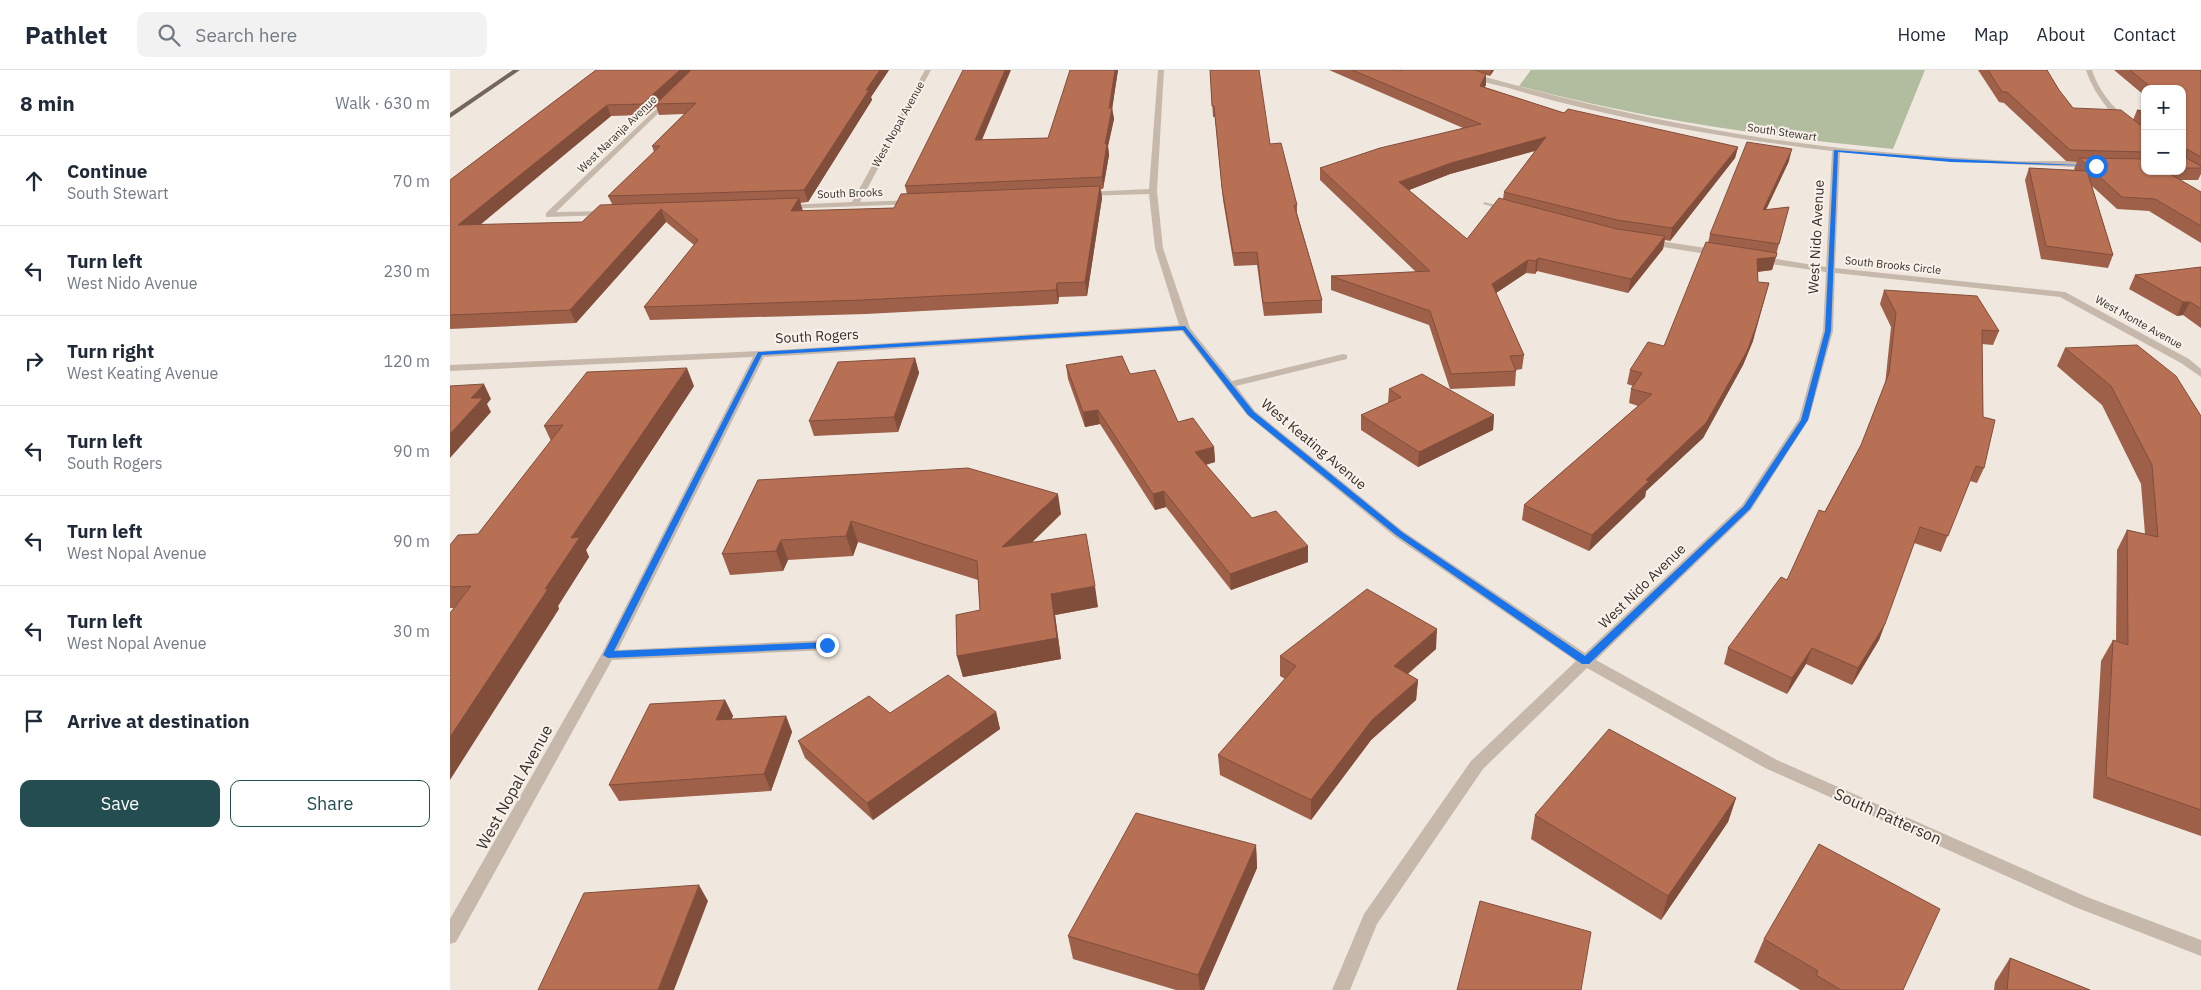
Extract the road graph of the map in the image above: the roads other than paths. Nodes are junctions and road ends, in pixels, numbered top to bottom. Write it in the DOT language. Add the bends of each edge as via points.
graph roads {
  1 [pos="517,70"];
  2 [pos="928,70"];
  3 [pos="1161,70"];
  4 [pos="1454,70"];
  5 [pos="2089,70"];
  6 [pos="678,91"];
  7 [pos="450,116"];
  8 [pos="2141,134"];
  9 [pos="1836,151"];
  10 [pos="2106,166"];
  11 [pos="1153,191"];
  12 [pos="1074,195"];
  13 [pos="924,202"];
  14 [pos="1487,204"];
  15 [pos="854,205"];
  16 [pos="775,208"];
  17 [pos="1514,211"];
  18 [pos="618,213"];
  19 [pos="1634,240"];
  20 [pos="1730,254"];
  21 [pos="1748,258"];
  22 [pos="1830,270"];
  23 [pos="2062,294"];
  24 [pos="1185,328"];
  25 [pos="760,354"];
  26 [pos="1343,358"];
  27 [pos="450,368"];
  28 [pos="2201,374"];
  29 [pos="1229,385"];
  30 [pos="827,645"];
  31 [pos="608,655"];
  32 [pos="1586,661"];
  33 [pos="450,936"];
  34 [pos="2201,948"];
  35 [pos="1341,990"];
  1 -- 7 [label="main road"];
  2 -- 15 [label="street, West Nopal Avenue"];
  3 -- 11 [label="street, West Keating Avenue"];
  4 -- 9 [label="street, South Stewart" via="1560,102 1616,114 1694,130"];
  5 -- 8 [label="street" via="2092,82 2123,122"];
  6 -- 18 [label="street, West Naranja Avenue" via="549,215"];
  9 -- 10 [label="street, South Stewart" via="1951,161"];
  9 -- 22 [label="street, West Nido Avenue"];
  11 -- 12 [label="street"];
  11 -- 24 [label="street, West Keating Avenue" via="1159,248"];
  13 -- 15 [label="street, South Brooks"];
  14 -- 17 [label="street"];
  15 -- 16 [label="street, South Brooks"];
  19 -- 20 [label="street"];
  21 -- 22 [label="street, South Brooks Circle"];
  22 -- 23 [label="street, South Brooks Circle"];
  22 -- 32 [label="street, West Nido Avenue" via="1828,331 1804,420 1747,507"];
  23 -- 28 [label="street, West Monte Avenue" via="2185,361"];
  24 -- 25 [label="street, South Rogers"];
  24 -- 29 [label="street, West Keating Avenue"];
  25 -- 27 [label="street, South Rogers"];
  25 -- 31 [label="street, West Nopal Avenue"];
  26 -- 29 [label="street"];
  29 -- 32 [label="street, West Keating Avenue" via="1251,413 1399,534"];
  30 -- 31 [label="street"];
  31 -- 33 [label="street, West Nopal Avenue"];
  32 -- 34 [label="street, South Patterson" via="1771,764 2081,902"];
  32 -- 35 [label="street, West Nido Avenue" via="1477,765 1370,920"];
}
